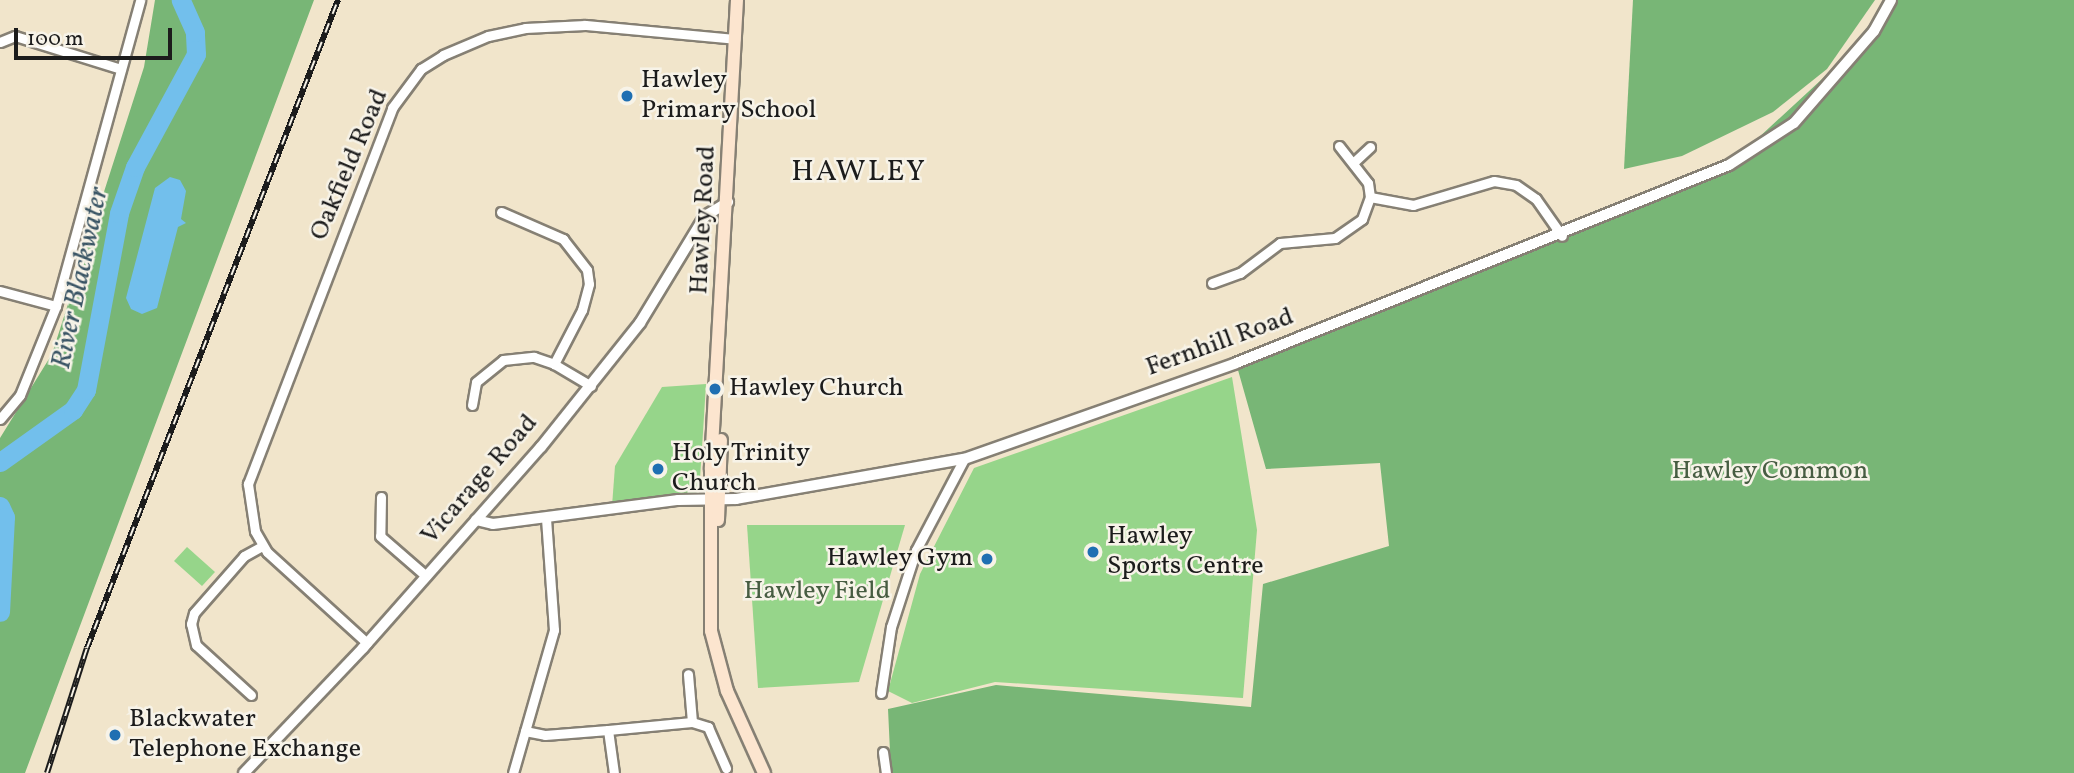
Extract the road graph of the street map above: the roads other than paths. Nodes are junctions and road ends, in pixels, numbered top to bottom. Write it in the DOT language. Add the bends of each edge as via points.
graph roads {
  1 [pos="140,0"];
  2 [pos="737,0"];
  3 [pos="1891,0"];
  4 [pos="735,39"];
  5 [pos="0,41"];
  6 [pos="121,69"];
  7 [pos="1339,146"];
  8 [pos="1370,147"];
  9 [pos="1353,162"];
  10 [pos="1370,197"];
  11 [pos="728,202"];
  12 [pos="501,212"];
  13 [pos="1562,236"];
  14 [pos="1212,283"];
  15 [pos="0,291"];
  16 [pos="56,306"];
  17 [pos="554,364"];
  18 [pos="592,386"];
  19 [pos="472,405"];
  20 [pos="0,419"];
  21 [pos="964,459"];
  22 [pos="380,497"];
  23 [pos="715,499"];
  24 [pos="546,518"];
  25 [pos="476,520"];
  26 [pos="262,546"];
  27 [pos="426,576"];
  28 [pos="367,643"];
  29 [pos="688,674"];
  30 [pos="881,693"];
  31 [pos="251,695"];
  32 [pos="692,722"];
  33 [pos="608,730"];
  34 [pos="525,731"];
  35 [pos="883,752"];
  36 [pos="726,768"];
  37 [pos="244,773"];
  38 [pos="513,773"];
  39 [pos="614,773"];
  40 [pos="764,773"];
  41 [pos="886,773"];
  1 -- 6 [label="street"];
  2 -- 4 [label="main road, Hawley Road"];
  3 -- 13 [label="street, Fernhill Road" via="1874,31 1794,123 1729,165"];
  4 -- 11 [label="main road, Hawley Road"];
  4 -- 26 [label="street, Oakfield Road" via="585,25 525,28 462,45 421,69 392,108 250,475 250,510"];
  5 -- 6 [label="street" via="15,36"];
  6 -- 16 [label="street"];
  7 -- 9 [label="street"];
  8 -- 9 [label="street"];
  9 -- 10 [label="street" via="1368,183"];
  10 -- 13 [label="street" via="1413,205 1494,181 1516,185 1536,199"];
  10 -- 14 [label="street" via="1362,219 1335,239 1280,243 1240,272"];
  11 -- 18 [label="street, Vicarage Road" via="705,216 657,298"];
  11 -- 23 [label="main road, Hawley Road"];
  12 -- 17 [label="street" via="563,239 587,270 589,284 582,310"];
  13 -- 21 [label="street, Fernhill Road" via="1236,363"];
  15 -- 16 [label="street"];
  16 -- 20 [label="street" via="20,395"];
  17 -- 18 [label="street"];
  17 -- 19 [label="street" via="534,357 503,360 476,382"];
  18 -- 25 [label="street, Vicarage Road"];
  21 -- 23 [label="street, Fernhill Road"];
  21 -- 30 [label="street" via="916,550 891,627"];
  22 -- 27 [label="street" via="380,536"];
  23 -- 24 [label="street, Fernhill Road"];
  23 -- 40 [label="main road, Hawley Road" via="711,631 727,691"];
  24 -- 25 [label="street, Fernhill Road" via="493,524"];
  24 -- 34 [label="street" via="554,630"];
  25 -- 27 [label="street, Vicarage Road"];
  26 -- 28 [label="street"];
  26 -- 31 [label="street" via="244,556 194,613 191,624 196,645"];
  27 -- 28 [label="street, Vicarage Road"];
  28 -- 37 [label="street, Vicarage Road"];
  29 -- 32 [label="street"];
  32 -- 33 [label="street"];
  32 -- 36 [label="street" via="708,727"];
  33 -- 34 [label="street" via="545,735"];
  33 -- 39 [label="street"];
  34 -- 38 [label="street"];
  35 -- 41 [label="street"];
}
